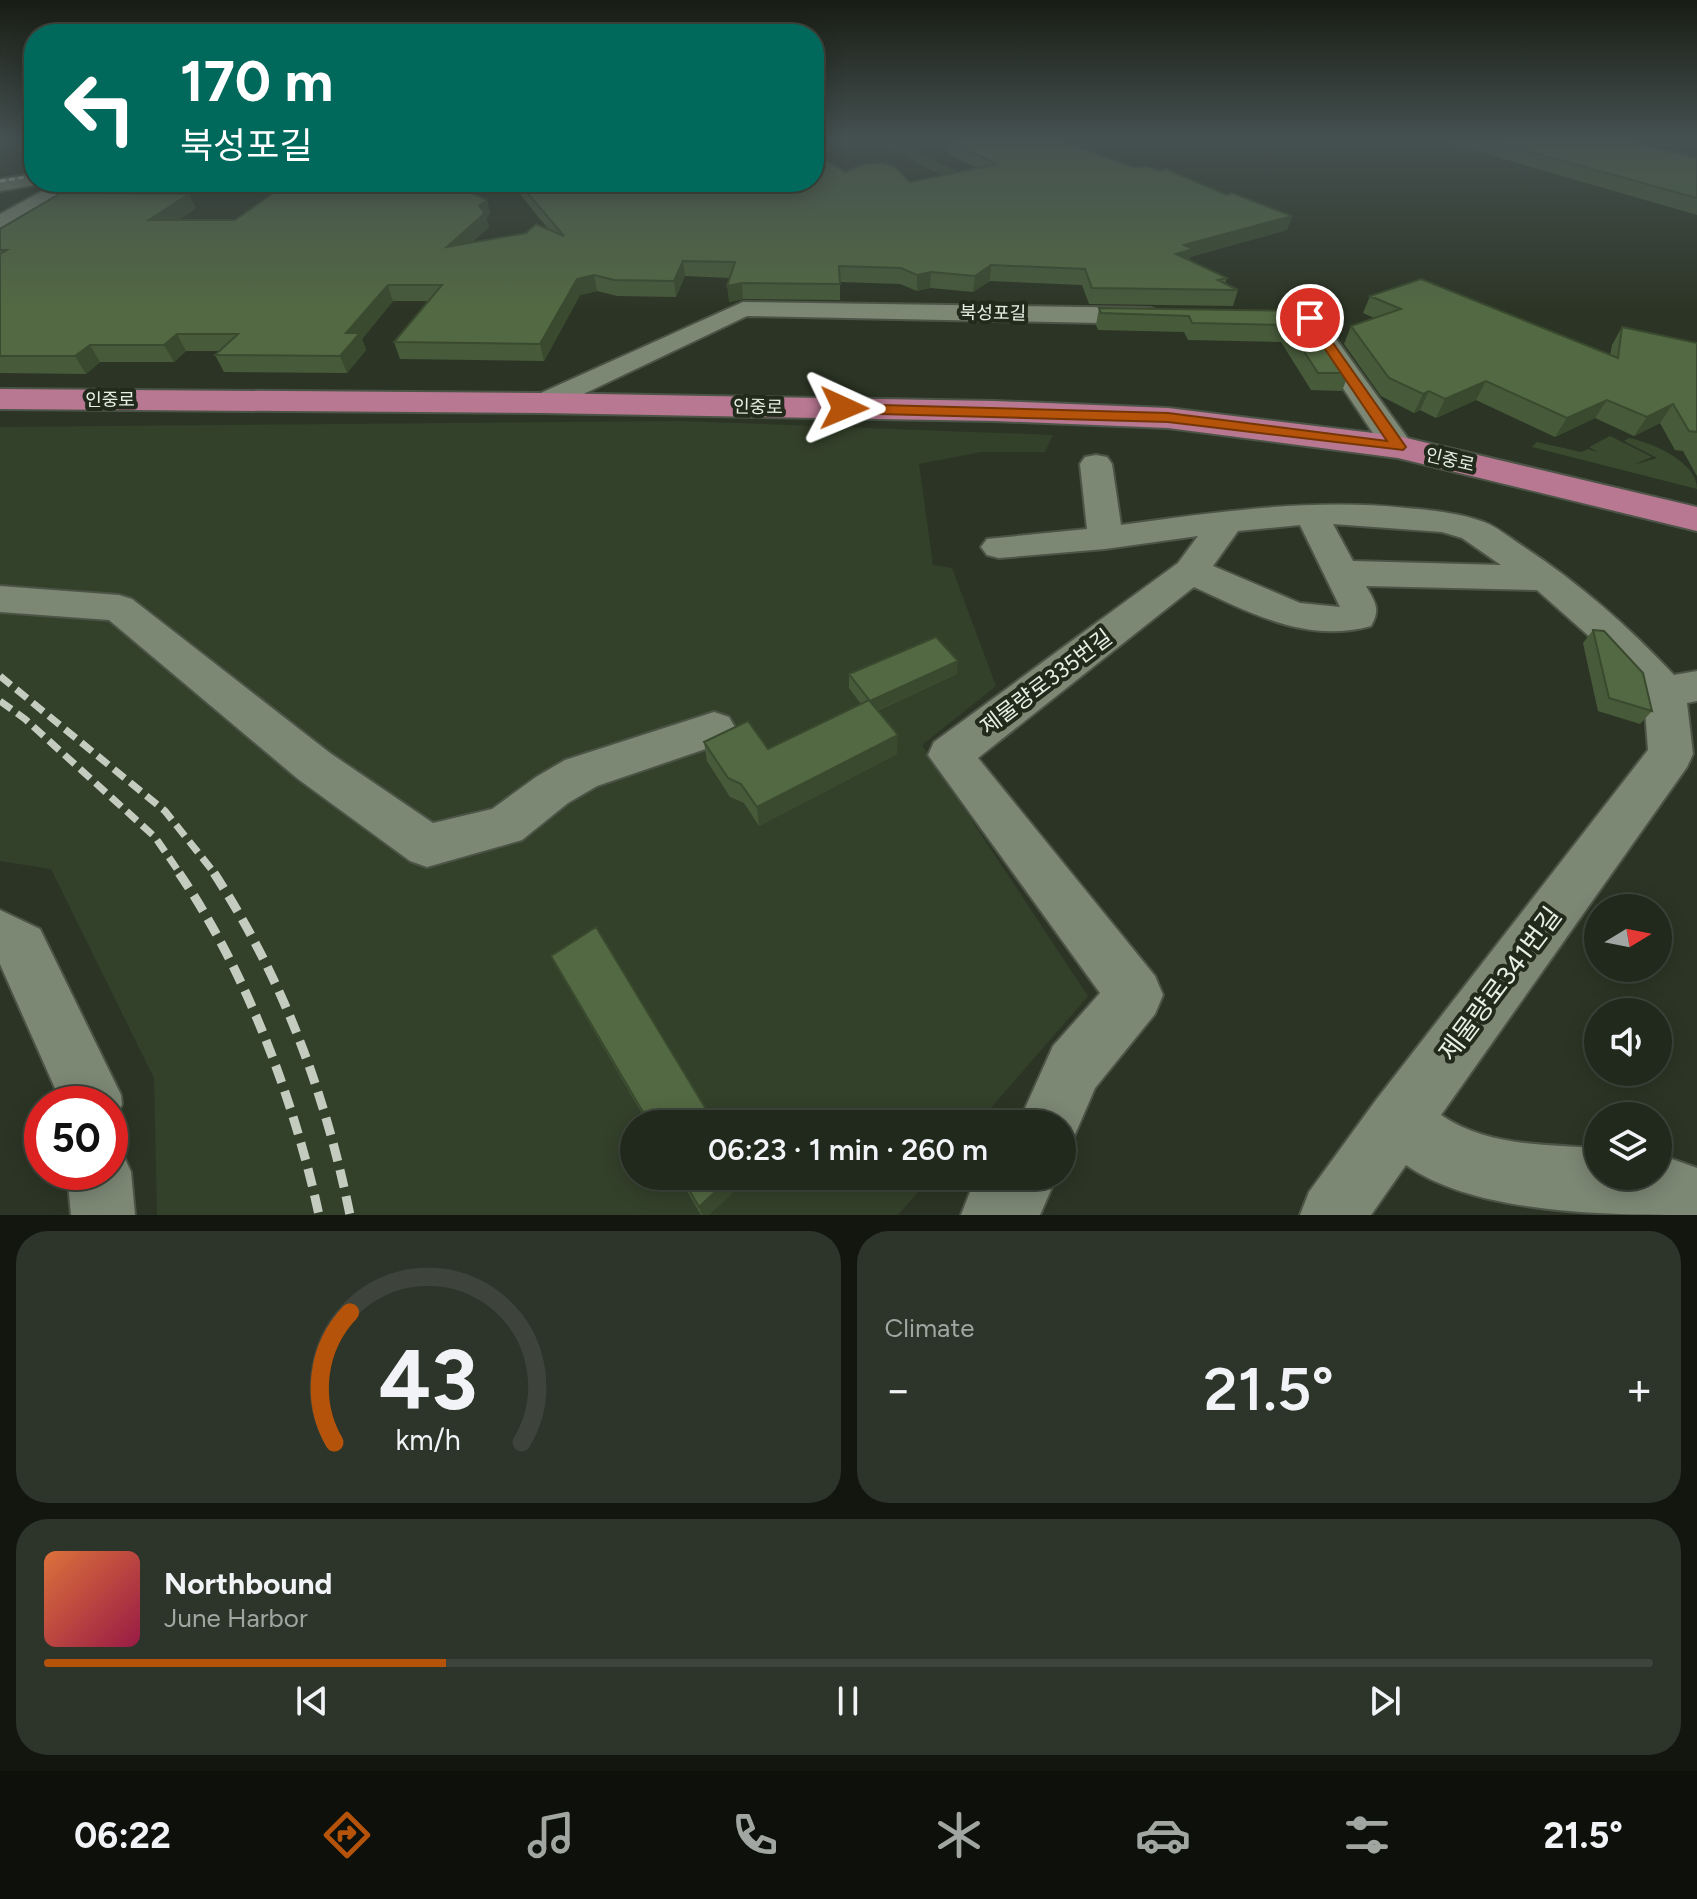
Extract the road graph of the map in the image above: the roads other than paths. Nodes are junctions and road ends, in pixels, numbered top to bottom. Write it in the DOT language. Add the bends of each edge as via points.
graph roads {
  1 [pos="46,197"];
  2 [pos="0,222"];
  3 [pos="1168,316"];
  4 [pos="1294,318"];
  5 [pos="0,399"];
  6 [pos="542,403"];
  7 [pos="1398,447"];
  8 [pos="1096,464"];
  9 [pos="1311,514"];
  10 [pos="1697,519"];
  11 [pos="1227,521"];
  12 [pos="1105,538"];
  13 [pos="999,547"];
  14 [pos="1191,571"];
  15 [pos="1342,573"];
  16 [pos="1546,578"];
  17 [pos="0,599"];
  18 [pos="1681,689"];
  19 [pos="714,729"];
  20 [pos="0,935"];
  21 [pos="87,1086"];
  22 [pos="1054,1110"];
  23 [pos="1398,1122"];
  24 [pos="101,1190"];
  25 [pos="1019,1190"];
  26 [pos="1697,1202"];
  27 [pos="103,1215"];
  28 [pos="993,1215"];
  29 [pos="1332,1215"];
  1 -- 2 [label="street"];
  3 -- 6 [label="street, 북성포길" via="743,309"];
  4 -- 7 [label="street" via="1310,318"];
  5 -- 6 [label="main road, 인중로"];
  6 -- 7 [label="main road, 인중로" via="1168,418"];
  7 -- 10 [label="main road, 인중로"];
  8 -- 12 [label="street"];
  9 -- 11 [label="street"];
  9 -- 15 [label="street"];
  9 -- 16 [label="street" via="1364,514 1474,530"];
  11 -- 12 [label="street"];
  11 -- 14 [label="street, 제물량로335번길"];
  12 -- 13 [label="street"];
  14 -- 15 [label="street" via="1306,619 1344,622 1357,617 1359,608"];
  14 -- 22 [label="street, 제물량로335번길" via="950,755 1135,995 1074,1067"];
  15 -- 16 [label="street"];
  16 -- 18 [label="street"];
  17 -- 19 [label="street" via="119,608 314,766 427,846 505,826 581,773"];
  18 -- 23 [label="street, 제물량로341번길" via="1671,754"];
  20 -- 21 [label="street" via="21,947"];
  23 -- 26 [label="street" via="1445,1155 1492,1171 1665,1186"];
  23 -- 29 [label="street, 제물량로341번길"];
  24 -- 27 [label="street"];
  25 -- 28 [label="street"];
}
